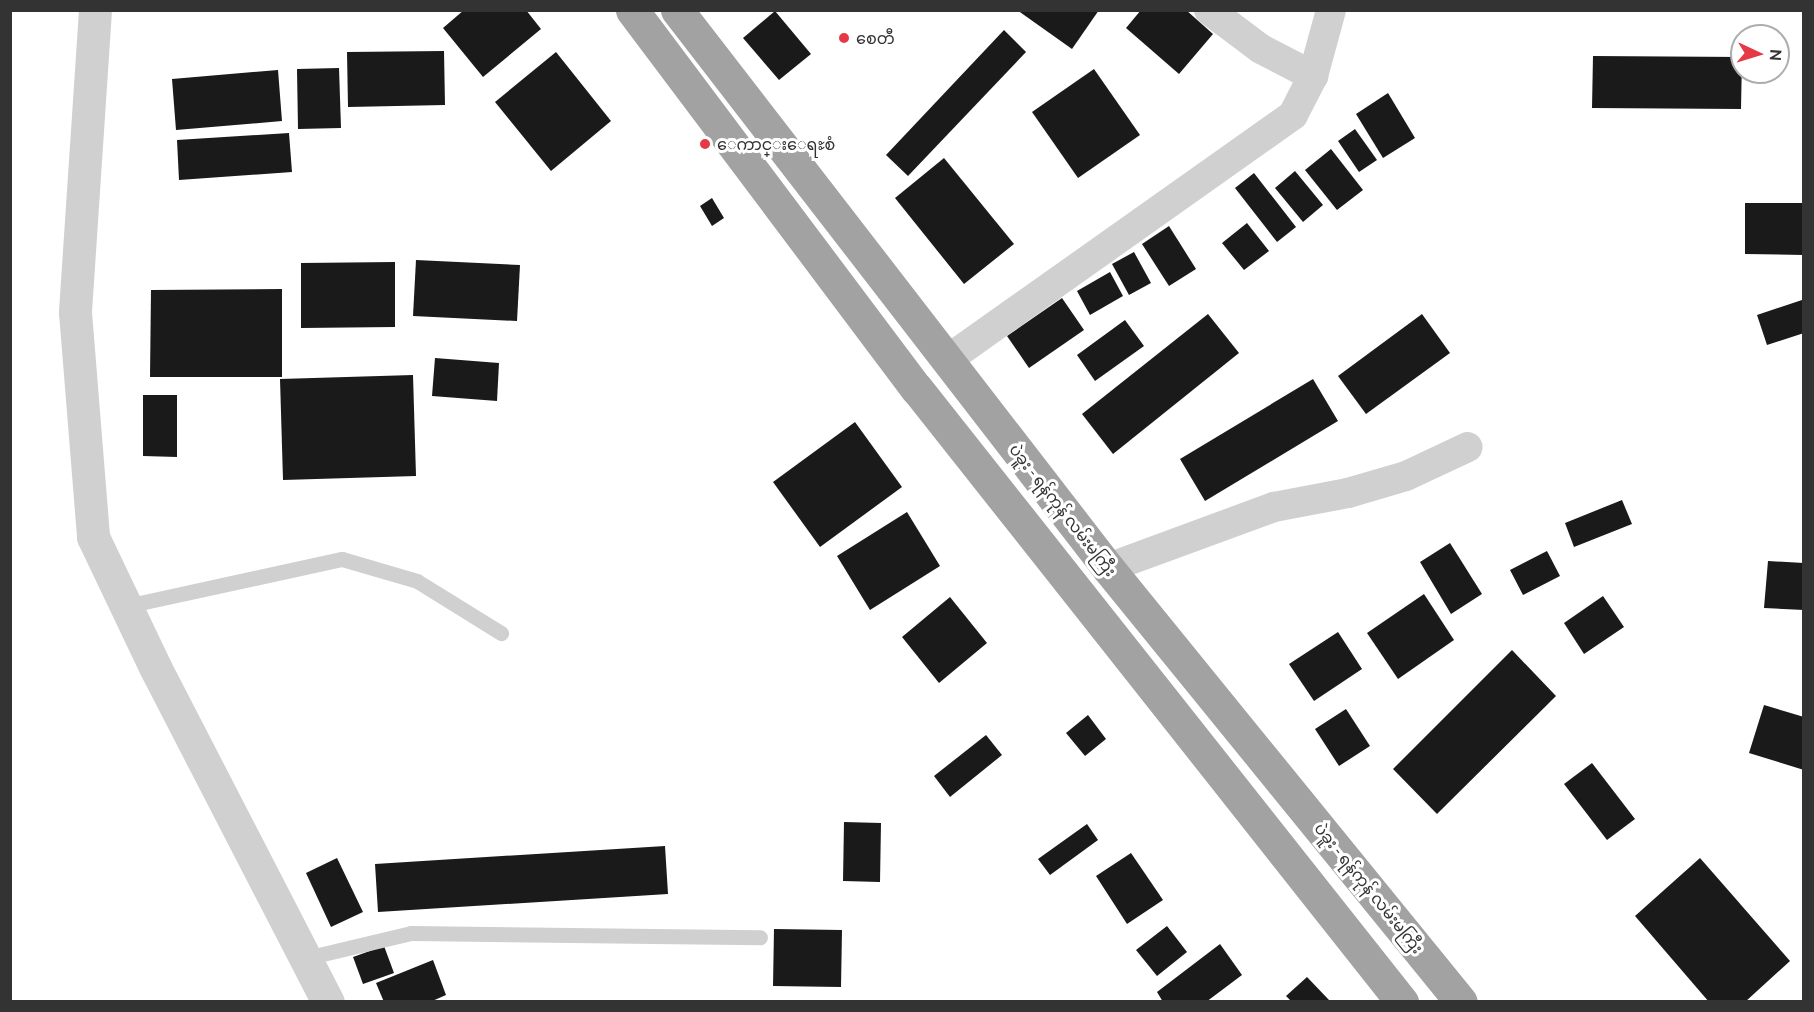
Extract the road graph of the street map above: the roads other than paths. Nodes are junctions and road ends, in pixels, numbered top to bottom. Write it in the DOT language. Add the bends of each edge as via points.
graph roads {
  1 [pos="95,10"];
  2 [pos="632,10"];
  3 [pos="677,10"];
  4 [pos="1209,10"];
  5 [pos="1331,10"];
  6 [pos="1313,76"];
  7 [pos="947,360"];
  8 [pos="1468,447"];
  9 [pos="1108,568"];
  10 [pos="126,606"];
  11 [pos="501,633"];
  12 [pos="760,937"];
  13 [pos="306,958"];
  14 [pos="328,1002"];
  15 [pos="1402,1002"];
  16 [pos="1461,1002"];
  1 -- 10 [label="street" via="75,312 93,537"];
  2 -- 15 [label="highway" via="917,389"];
  3 -- 7 [label="highway, ပဲခူး - ရန်ကုန် လမ်းမကြီး"];
  4 -- 6 [label="street" via="1261,50"];
  5 -- 6 [label="street"];
  6 -- 7 [label="street" via="1293,115"];
  7 -- 9 [label="highway, ပဲခူး - ရန်ကုန် လမ်းမကြီး"];
  8 -- 9 [label="street" via="1406,476 1348,493 1264,510"];
  9 -- 16 [label="highway, ပဲခူး - ရန်ကုန် လမ်းမကြီး"];
  10 -- 11 [label="lane" via="342,559 417,581"];
  10 -- 13 [label="street"];
  12 -- 13 [label="lane" via="411,933"];
  13 -- 14 [label="street"];
}
